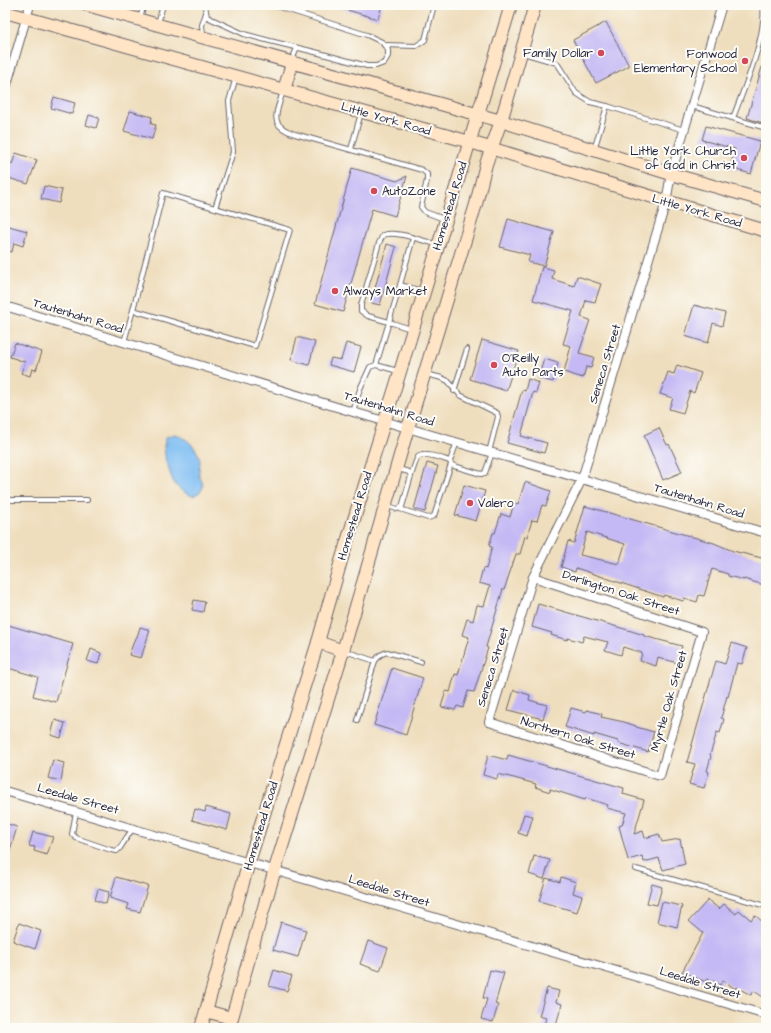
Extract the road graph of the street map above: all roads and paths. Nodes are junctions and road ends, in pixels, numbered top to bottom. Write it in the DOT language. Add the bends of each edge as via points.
graph roads {
  1 [pos="30,5"];
  2 [pos="87,5"];
  3 [pos="144,5"];
  4 [pos="163,5"];
  5 [pos="204,5"];
  6 [pos="273,5"];
  7 [pos="434,5"];
  8 [pos="511,5"];
  9 [pos="536,5"];
  10 [pos="722,5"];
  11 [pos="763,5"];
  12 [pos="5,12"];
  13 [pos="206,13"];
  14 [pos="27,18"];
  15 [pos="140,20"];
  16 [pos="157,25"];
  17 [pos="203,38"];
  18 [pos="384,45"];
  19 [pos="297,48"];
  20 [pos="522,52"];
  21 [pos="292,63"];
  22 [pos="236,77"];
  23 [pos="284,90"];
  24 [pos="5,91"];
  25 [pos="608,106"];
  26 [pos="691,106"];
  27 [pos="361,112"];
  28 [pos="478,115"];
  29 [pos="733,118"];
  30 [pos="501,121"];
  31 [pos="766,128"];
  32 [pos="684,130"];
  33 [pos="470,142"];
  34 [pos="351,149"];
  35 [pos="491,149"];
  36 [pos="594,150"];
  37 [pos="671,174"];
  38 [pos="766,201"];
  39 [pos="666,202"];
  40 [pos="215,208"];
  41 [pos="446,220"];
  42 [pos="766,231"];
  43 [pos="413,238"];
  44 [pos="439,245"];
  45 [pos="400,284"];
  46 [pos="424,292"];
  47 [pos="5,306"];
  48 [pos="133,310"];
  49 [pos="389,322"];
  50 [pos="413,329"];
  51 [pos="124,342"];
  52 [pos="467,349"];
  53 [pos="376,365"];
  54 [pos="400,372"];
  55 [pos="424,374"];
  56 [pos="454,391"];
  57 [pos="353,412"];
  58 [pos="385,421"];
  59 [pos="408,428"];
  60 [pos="457,442"];
  61 [pos="490,452"];
  62 [pos="450,463"];
  63 [pos="396,469"];
  64 [pos="411,476"];
  65 [pos="582,479"];
  66 [pos="5,500"];
  67 [pos="87,500"];
  68 [pos="385,505"];
  69 [pos="400,509"];
  70 [pos="766,533"];
  71 [pos="533,577"];
  72 [pos="702,632"];
  73 [pos="318,642"];
  74 [pos="343,650"];
  75 [pos="375,661"];
  76 [pos="421,662"];
  77 [pos="357,720"];
  78 [pos="489,722"];
  79 [pos="660,776"];
  80 [pos="5,791"];
  81 [pos="76,811"];
  82 [pos="133,828"];
  83 [pos="249,862"];
  84 [pos="275,869"];
  85 [pos="636,869"];
  86 [pos="766,906"];
  87 [pos="206,1011"];
  88 [pos="766,1015"];
  89 [pos="230,1025"];
  90 [pos="202,1028"];
  1 -- 14 [label="street"];
  2 -- 15 [label="main road"];
  3 -- 15 [label="lane"];
  4 -- 16 [label="lane"];
  5 -- 13 [label="lane"];
  6 -- 18 [label="lane" via="367,35"];
  7 -- 18 [label="lane" via="424,40 416,46"];
  8 -- 28 [label="main road, Homestead Road"];
  9 -- 20 [label="main road, Homestead Road"];
  10 -- 26 [label="street, Seneca Street"];
  11 -- 29 [label="lane" via="757,50"];
  12 -- 14 [label="main road, Little York Road"];
  13 -- 17 [label="lane" via="202,25"];
  13 -- 19 [label="lane" via="208,17 244,34"];
  14 -- 22 [label="main road, Little York Road"];
  14 -- 24 [label="street"];
  15 -- 16 [label="main road"];
  16 -- 17 [label="main road"];
  17 -- 21 [label="main road"];
  18 -- 19 [label="lane" via="388,50 388,56 384,63 376,66"];
  19 -- 21 [label="lane"];
  20 -- 25 [label="lane" via="557,63 576,93 590,102"];
  20 -- 30 [label="main road, Homestead Road"];
  21 -- 23 [label="main road"];
  21 -- 28 [label="main road"];
  22 -- 23 [label="main road, Little York Road"];
  22 -- 40 [label="lane" via="229,101 233,152"];
  23 -- 27 [label="main road, Little York Road"];
  23 -- 34 [label="lane" via="276,119 280,127 289,132"];
  25 -- 32 [label="lane"];
  25 -- 36 [label="lane"];
  26 -- 29 [label="lane"];
  26 -- 32 [label="street, Seneca Street"];
  27 -- 33 [label="main road, Little York Road"];
  27 -- 34 [label="lane"];
  28 -- 30 [label="main road"];
  28 -- 33 [label="main road, Homestead Road"];
  29 -- 31 [label="lane"];
  30 -- 35 [label="main road, Homestead Road"];
  30 -- 36 [label="main road"];
  32 -- 37 [label="street, Seneca Street"];
  33 -- 35 [label="main road, Little York Road"];
  33 -- 41 [label="main road, Homestead Road"];
  34 -- 41 [label="lane" via="425,172 427,180 421,207 425,212"];
  35 -- 39 [label="main road, Little York Road"];
  35 -- 55 [label="main road, Homestead Road"];
  36 -- 37 [label="main road"];
  37 -- 38 [label="main road"];
  37 -- 39 [label="street, Seneca Street"];
  39 -- 42 [label="main road, Little York Road"];
  39 -- 65 [label="street, Seneca Street"];
  40 -- 48 [label="lane" via="163,193"];
  40 -- 48 [label="lane" via="290,230 255,346"];
  41 -- 44 [label="main road, Homestead Road"];
  43 -- 44 [label="lane"];
  43 -- 45 [label="lane"];
  43 -- 49 [label="lane" via="388,233 383,235 361,305 361,311 368,316"];
  44 -- 46 [label="main road, Homestead Road"];
  45 -- 46 [label="lane"];
  45 -- 49 [label="lane"];
  46 -- 50 [label="main road, Homestead Road"];
  47 -- 51 [label="street, Tautenhahn Road"];
  48 -- 51 [label="lane"];
  49 -- 50 [label="lane"];
  49 -- 53 [label="lane"];
  50 -- 54 [label="main road, Homestead Road"];
  51 -- 57 [label="street, Tautenhahn Road"];
  52 -- 56 [label="lane"];
  53 -- 54 [label="lane"];
  53 -- 57 [label="lane" via="367,371"];
  54 -- 58 [label="main road, Homestead Road"];
  55 -- 56 [label="lane" via="448,381"];
  55 -- 59 [label="main road, Homestead Road"];
  56 -- 61 [label="lane" via="497,413"];
  57 -- 58 [label="street, Tautenhahn Road"];
  58 -- 59 [label="street, Tautenhahn Road"];
  58 -- 73 [label="main road, Homestead Road"];
  59 -- 60 [label="street, Tautenhahn Road"];
  59 -- 63 [label="main road, Homestead Road"];
  60 -- 61 [label="street, Tautenhahn Road"];
  60 -- 62 [label="lane"];
  61 -- 62 [label="lane" via="485,473 481,474"];
  61 -- 65 [label="street, Tautenhahn Road"];
  62 -- 64 [label="lane" via="427,454 422,455 418,457"];
  62 -- 69 [label="lane" via="434,516 428,518"];
  63 -- 64 [label="lane" via="409,472"];
  63 -- 68 [label="main road, Homestead Road"];
  64 -- 69 [label="lane"];
  65 -- 70 [label="street, Tautenhahn Road"];
  65 -- 71 [label="street, Seneca Street"];
  66 -- 67 [label="lane"];
  68 -- 69 [label="lane"];
  68 -- 74 [label="main road, Homestead Road"];
  71 -- 72 [label="street, Darlington Oak Street"];
  71 -- 78 [label="street, Seneca Street"];
  72 -- 79 [label="street, Myrtle Oak Street"];
  73 -- 74 [label="main road"];
  73 -- 83 [label="main road, Homestead Road"];
  74 -- 75 [label="lane"];
  74 -- 84 [label="main road, Homestead Road"];
  75 -- 76 [label="lane" via="387,652"];
  75 -- 77 [label="lane"];
  78 -- 79 [label="street, Northern Oak Street"];
  80 -- 81 [label="street, Leedale Street"];
  81 -- 82 [label="street, Leedale Street"];
  81 -- 82 [label="lane" via="72,834 76,838 111,850 117,851"];
  82 -- 83 [label="street, Leedale Street"];
  83 -- 84 [label="street, Leedale Street"];
  83 -- 87 [label="main road, Homestead Road"];
  84 -- 88 [label="street, Leedale Street"];
  84 -- 89 [label="main road, Homestead Road"];
  85 -- 86 [label="lane"];
  87 -- 89 [label="main road"];
  87 -- 90 [label="main road, Homestead Road"];
}
